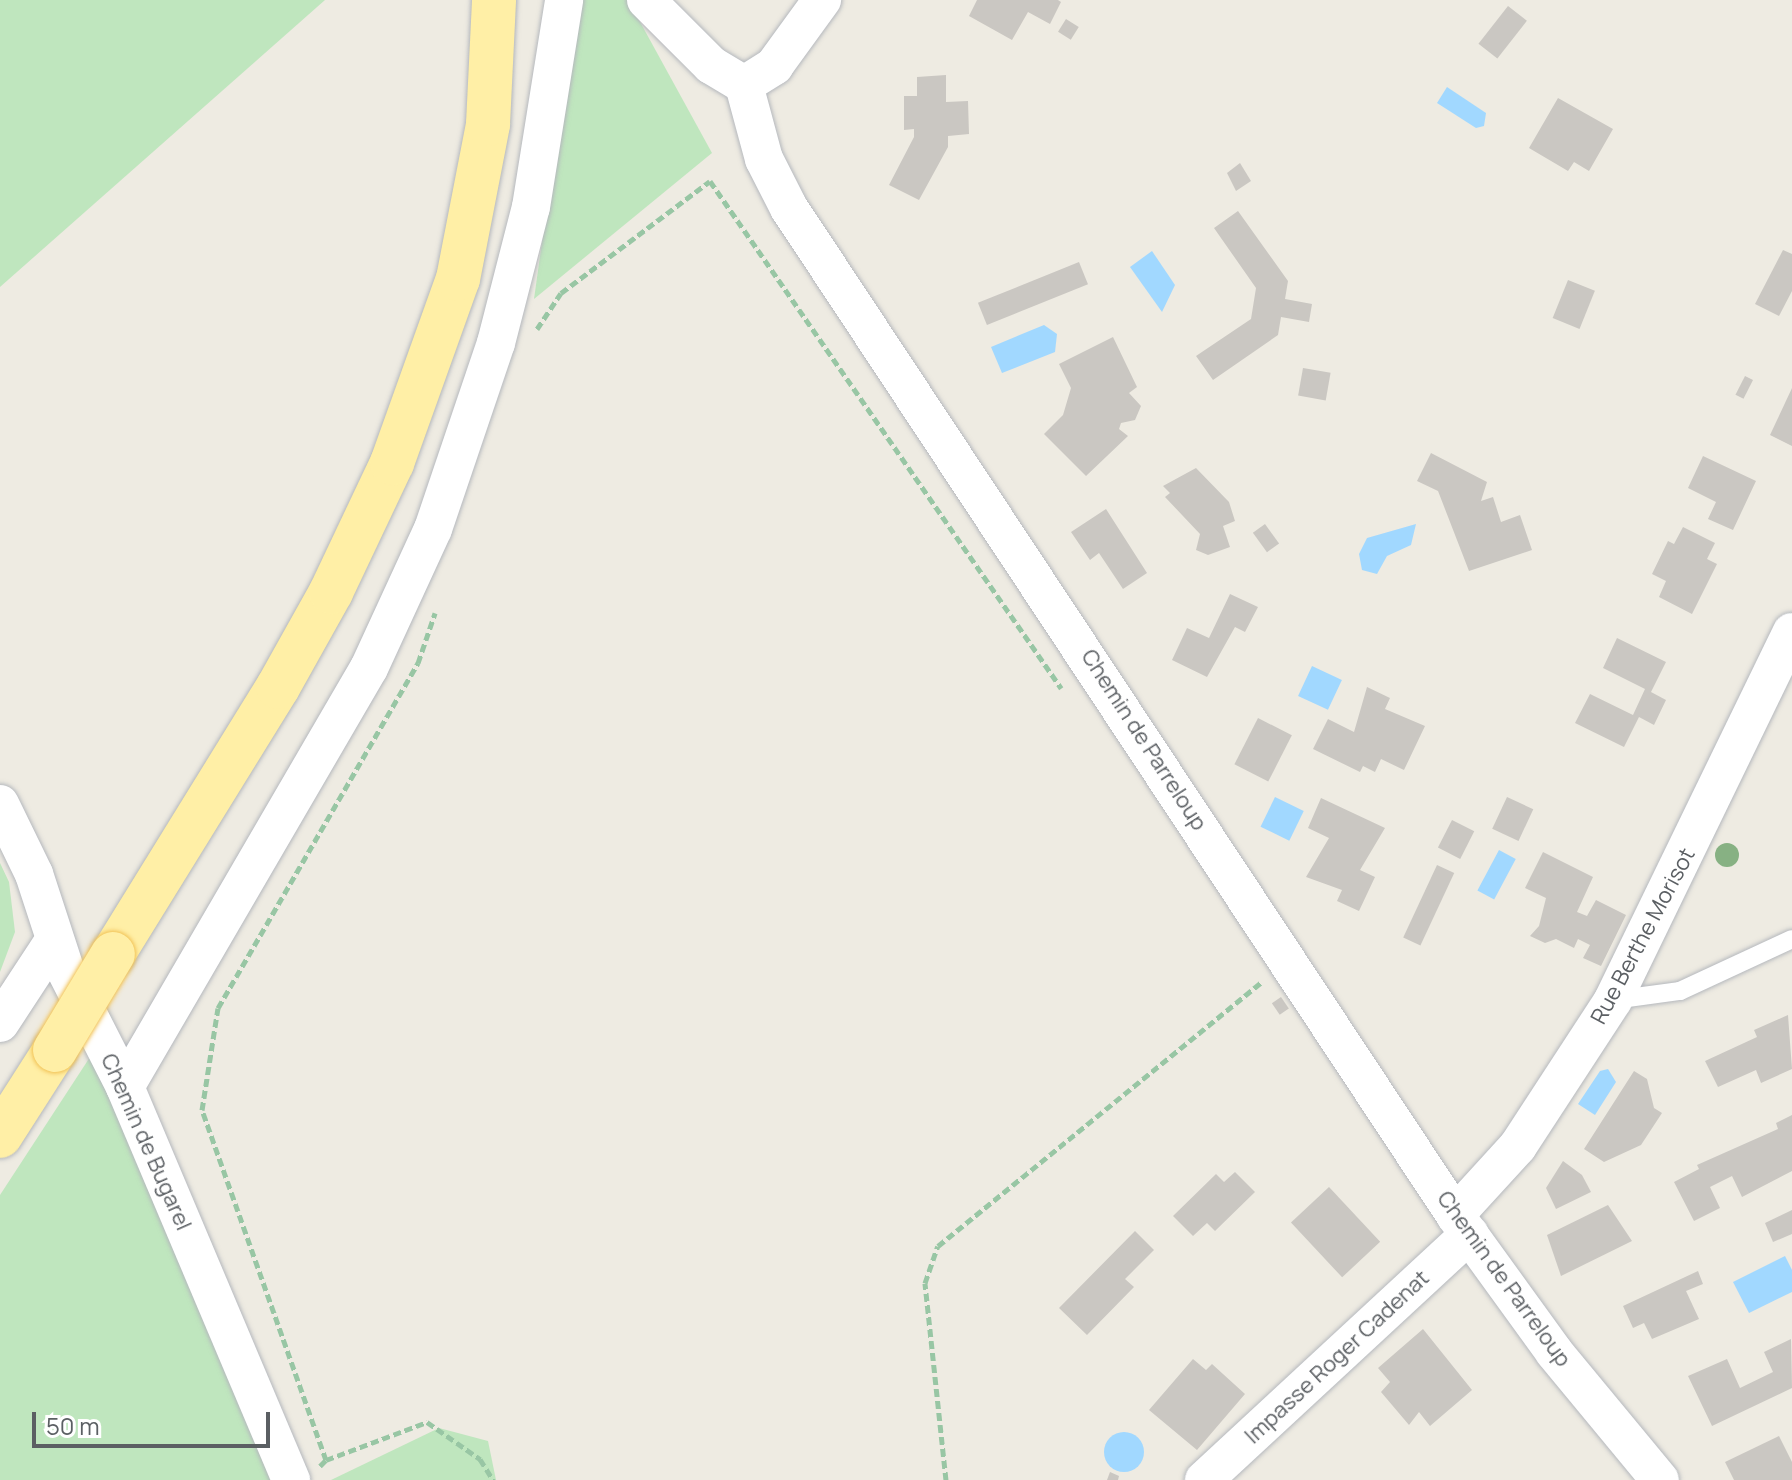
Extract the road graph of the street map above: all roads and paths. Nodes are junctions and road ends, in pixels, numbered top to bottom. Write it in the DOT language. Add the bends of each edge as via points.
graph roads {
  1 [pos="494,0"];
  2 [pos="564,0"];
  3 [pos="646,0"];
  4 [pos="822,0"];
  5 [pos="744,85"];
  6 [pos="532,337"];
  7 [pos="439,604"];
  8 [pos="1792,632"];
  9 [pos="1064,692"];
  10 [pos="0,804"];
  11 [pos="1792,939"];
  12 [pos="53,942"];
  13 [pos="1255,967"];
  14 [pos="1613,1000"];
  15 [pos="0,1023"];
  16 [pos="125,1087"];
  17 [pos="0,1136"];
  18 [pos="1463,1224"];
  19 [pos="326,1460"];
  20 [pos="303,1475"];
  21 [pos="493,1480"];
  22 [pos="946,1480"];
  23 [pos="1204,1480"];
  24 [pos="1660,1480"];
  1 -- 17 [label="main road, bridge" via="488,124 458,279 392,463 331,592 278,687"];
  2 -- 16 [label="street" via="531,207 496,343 433,529 369,668"];
  3 -- 5 [label="street" via="711,65"];
  4 -- 5 [label="street" via="774,66"];
  5 -- 18 [label="street, Chemin de Parreloup" via="764,159 789,208"];
  6 -- 9 [label="path" via="561,293 710,181"];
  7 -- 19 [label="path" via="418,663 218,1008 202,1110"];
  8 -- 14 [label="street, Rue Berthe Morisot"];
  10 -- 12 [label="street, Chemin de Bugarel" via="34,874"];
  11 -- 14 [label="lane" via="1680,991"];
  12 -- 15 [label="street"];
  12 -- 16 [label="street, Chemin de Bugarel"];
  13 -- 22 [label="path" via="1264,981 938,1246 925,1283"];
  14 -- 18 [label="street, Rue Berthe Morisot"];
  16 -- 20 [label="street, Chemin de Bugarel"];
  18 -- 23 [label="street, Impasse Roger Cadenat"];
  18 -- 24 [label="street, Chemin de Parreloup" via="1554,1352"];
  19 -- 20 [label="path"];
  19 -- 21 [label="path" via="427,1422 480,1459"];
}
